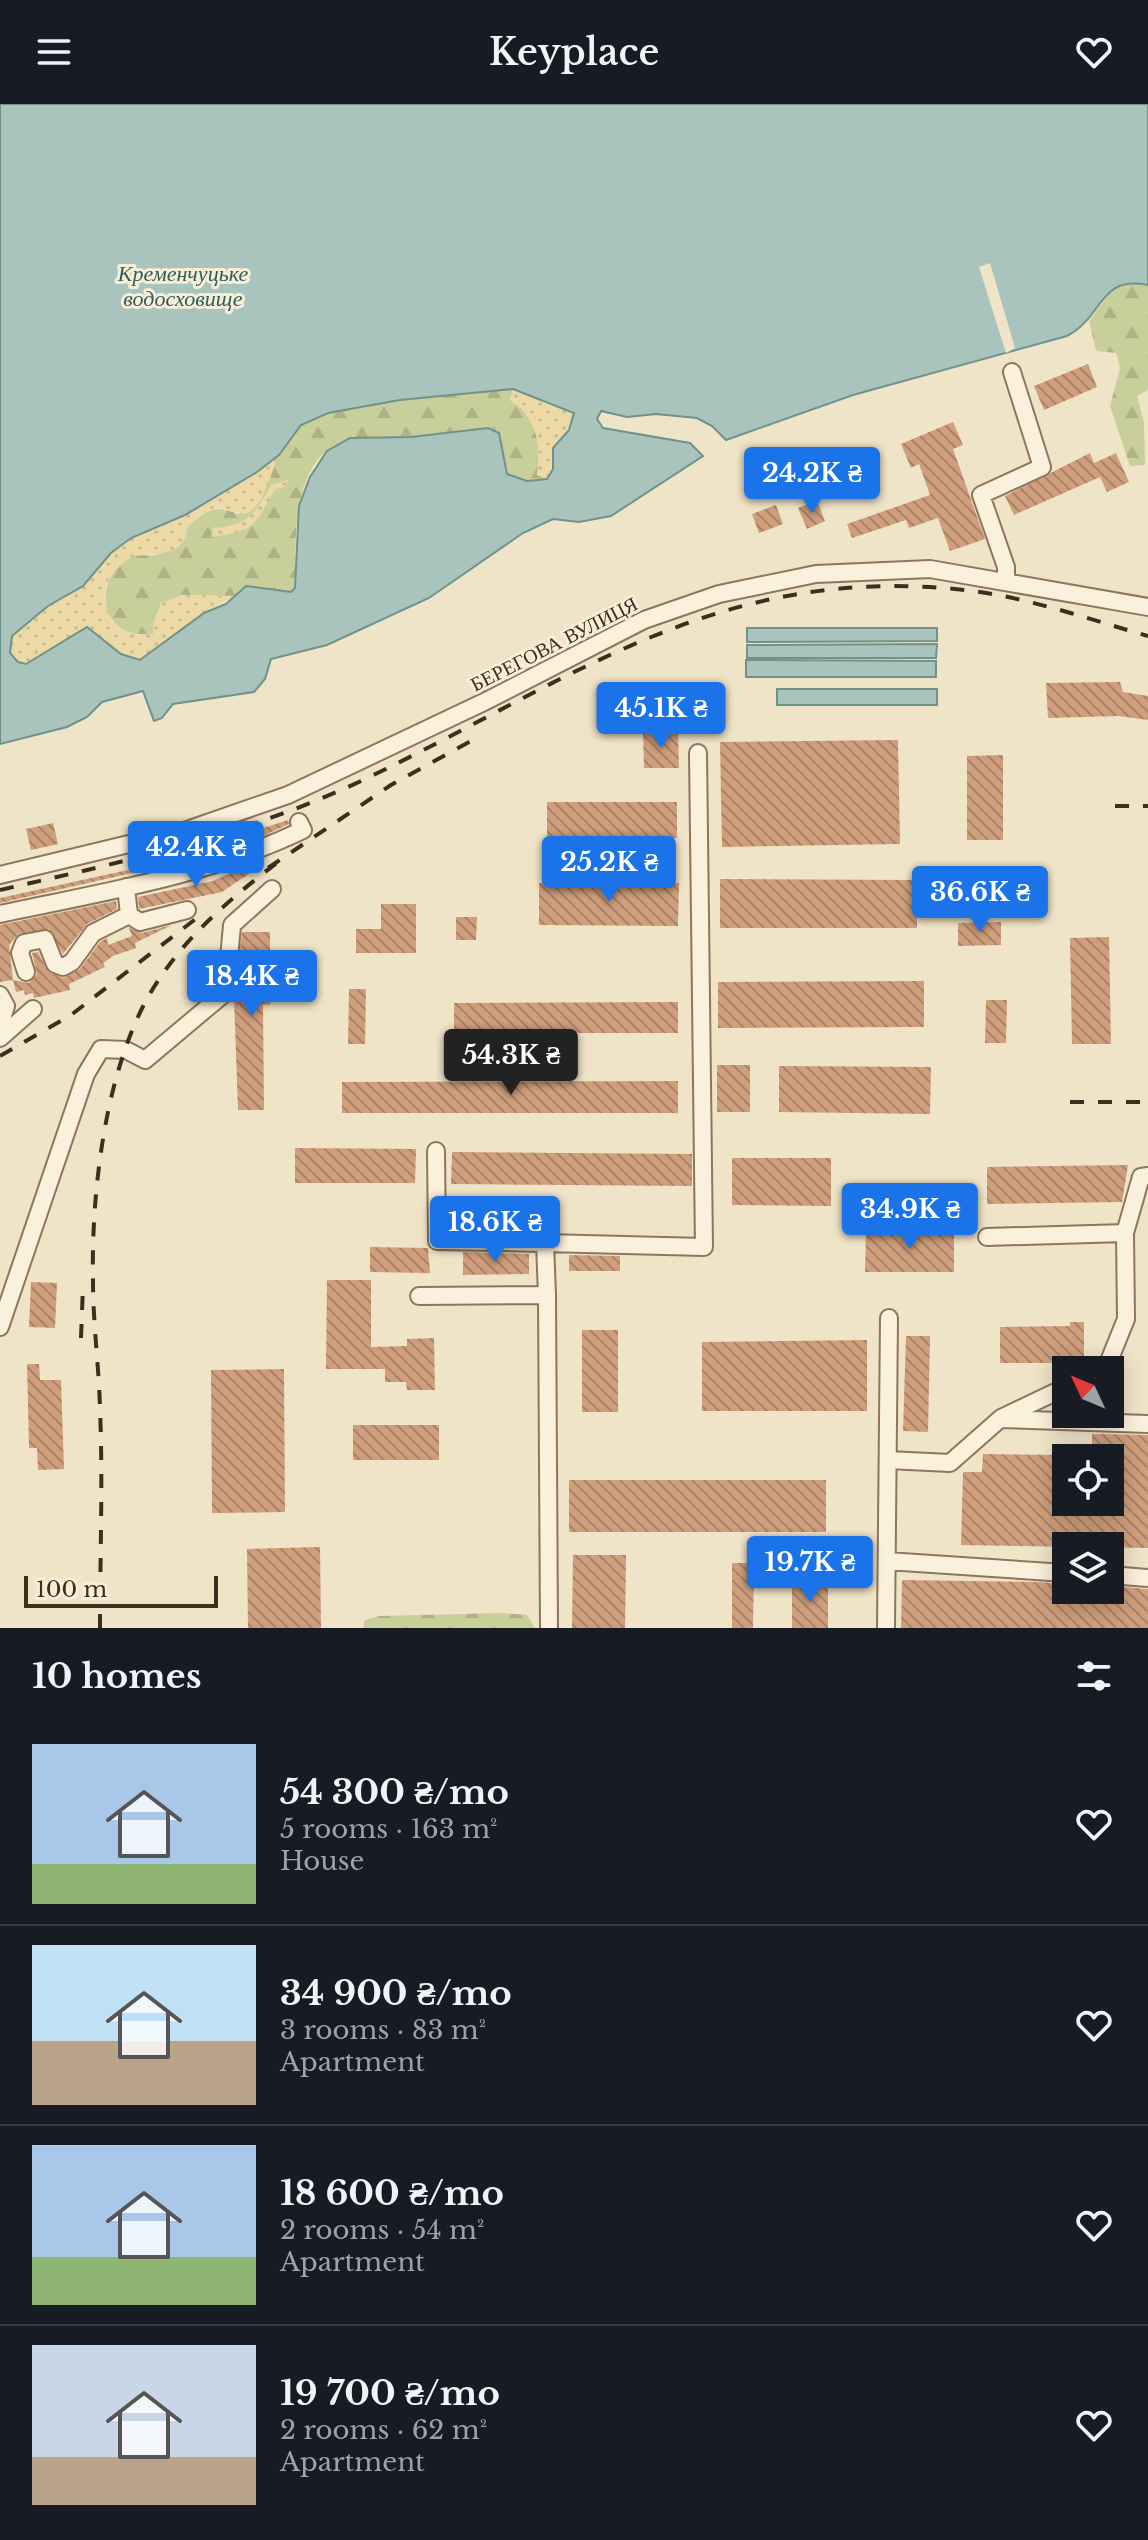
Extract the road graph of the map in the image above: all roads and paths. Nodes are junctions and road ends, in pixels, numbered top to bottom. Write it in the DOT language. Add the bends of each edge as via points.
graph roads {
  1 [pos="1012,372"];
  2 [pos="1006,581"];
  3 [pos="1148,607"];
  4 [pos="698,753"];
  5 [pos="299,822"];
  6 [pos="0,875"];
  7 [pos="126,887"];
  8 [pos="272,889"];
  9 [pos="187,910"];
  10 [pos="0,914"];
  11 [pos="129,915"];
  12 [pos="26,972"];
  13 [pos="0,995"];
  14 [pos="33,1009"];
  15 [pos="0,1025"];
  16 [pos="0,1038"];
  17 [pos="436,1151"];
  18 [pos="1148,1176"];
  19 [pos="1125,1233"];
  20 [pos="987,1237"];
  21 [pos="545,1243"];
  22 [pos="547,1295"];
  23 [pos="419,1296"];
  24 [pos="889,1318"];
  25 [pos="0,1327"];
  26 [pos="1111,1356"];
  27 [pos="1052,1394"];
  28 [pos="1000,1419"];
  29 [pos="1148,1424"];
  30 [pos="888,1460"];
  31 [pos="887,1561"];
  32 [pos="1052,1572"];
  33 [pos="1124,1576"];
  34 [pos="1148,1578"];
  35 [pos="549,1623"];
  36 [pos="886,1628"];
  1 -- 2 [label="street" via="1042,467 981,495"];
  2 -- 3 [label="street, БЕРЕГОВА ВУЛИЦЯ"];
  2 -- 6 [label="street, БЕРЕГОВА ВУЛИЦЯ" via="930,569 868,570 784,579 719,594 644,620 288,795 187,830"];
  4 -- 21 [label="street" via="704,1247"];
  5 -- 7 [label="street" via="303,830 252,854"];
  7 -- 10 [label="street"];
  7 -- 11 [label="street"];
  8 -- 25 [label="street" via="232,925 226,992 145,1060 126,1050 101,1049 86,1074"];
  9 -- 11 [label="street" via="140,922"];
  11 -- 12 [label="street" via="93,933 63,967 55,964 45,939 24,943 20,957"];
  13 -- 15 [label="street" via="6,1006"];
  14 -- 16 [label="street"];
  17 -- 21 [label="street" via="437,1241"];
  18 -- 19 [label="street" via="1141,1177"];
  19 -- 20 [label="street"];
  19 -- 26 [label="street" via="1126,1319"];
  21 -- 22 [label="street"];
  22 -- 23 [label="street"];
  22 -- 35 [label="street"];
  24 -- 30 [label="street"];
  27 -- 28 [label="street"];
  28 -- 29 [label="street"];
  28 -- 30 [label="street" via="950,1463"];
  30 -- 31 [label="street"];
  31 -- 32 [label="street"];
  31 -- 36 [label="street"];
  33 -- 34 [label="street"];
}
